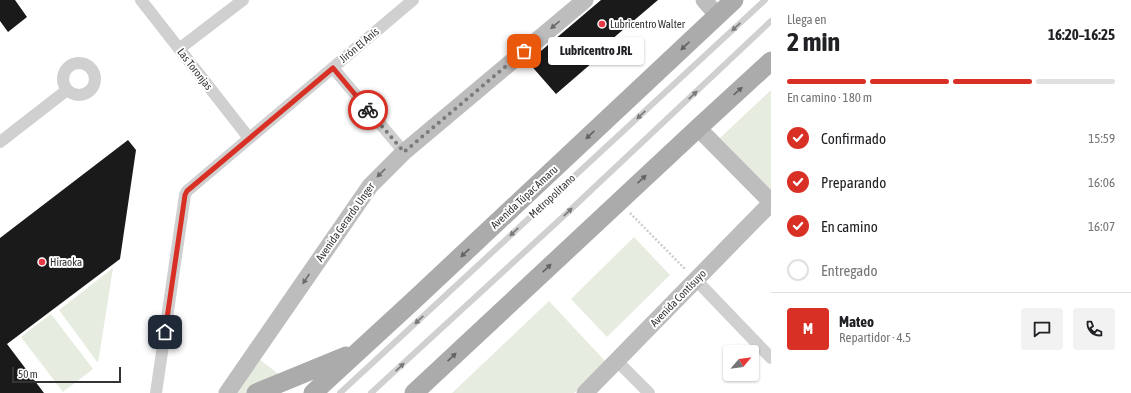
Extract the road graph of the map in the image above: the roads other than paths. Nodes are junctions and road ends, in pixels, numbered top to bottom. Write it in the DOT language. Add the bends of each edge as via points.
graph roads {
  1 [pos="141,0"];
  2 [pos="243,0"];
  3 [pos="413,0"];
  4 [pos="585,0"];
  5 [pos="704,0"];
  6 [pos="734,0"];
  7 [pos="765,0"];
  8 [pos="717,15"];
  9 [pos="771,21"];
  10 [pos="179,49"];
  11 [pos="771,61"];
  12 [pos="333,68"];
  13 [pos="67,90"];
  14 [pos="698,128"];
  15 [pos="249,138"];
  16 [pos="0,142"];
  17 [pos="404,152"];
  18 [pos="771,203"];
  19 [pos="696,280"];
  20 [pos="363,347"];
  21 [pos="771,358"];
  22 [pos="617,361"];
  23 [pos="156,393"];
  24 [pos="227,393"];
  25 [pos="256,393"];
  26 [pos="312,393"];
  27 [pos="340,393"];
  28 [pos="371,393"];
  29 [pos="414,393"];
  30 [pos="585,393"];
  31 [pos="649,393"];
  1 -- 10 [label="street, Las Toronjas"];
  2 -- 10 [label="street"];
  3 -- 12 [label="street, Jirón El Anís"];
  4 -- 17 [label="street, Avenida Gerardo Unger, one-way"];
  5 -- 8 [label="street"];
  6 -- 8 [label="main road, Avenida Túpac Amaru"];
  7 -- 27 [label="lane, Metropolitano, one-way"];
  8 -- 20 [label="main road, Avenida Túpac Amaru, one-way"];
  28 -- 9 [label="lane, Metropolitano, one-way"];
  10 -- 15 [label="street, Las Toronjas"];
  14 -- 11 [label="main road, one-way"];
  12 -- 15 [label="street, Jirón El Anís"];
  12 -- 17 [label="street"];
  13 -- 16 [label="street"];
  14 -- 18 [label="street"];
  29 -- 14 [label="main road, one-way"];
  15 -- 23 [label="street, Jirón El Anís" via="185,195"];
  17 -- 24 [label="street, Avenida Gerardo Unger, one-way" via="370,186"];
  18 -- 19 [label="street, Avenida Contisuyo"];
  19 -- 21 [label="street"];
  19 -- 22 [label="street, Avenida Contisuyo"];
  20 -- 25 [label="main road"];
  20 -- 26 [label="main road, Avenida Túpac Amaru"];
  22 -- 30 [label="street, Avenida Contisuyo"];
  22 -- 31 [label="street"];
}
